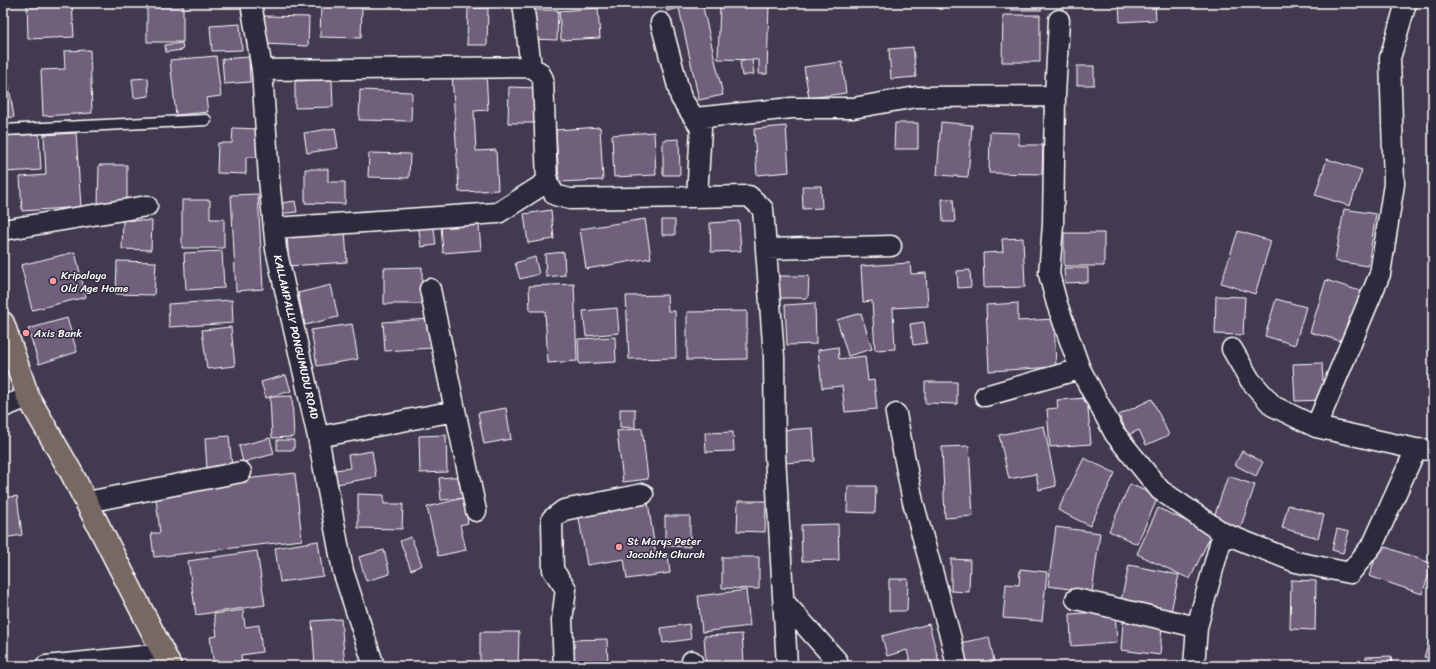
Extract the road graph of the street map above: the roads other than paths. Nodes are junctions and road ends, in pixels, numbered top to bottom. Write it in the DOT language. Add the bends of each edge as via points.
graph roads {
  1 [pos="250,3"];
  2 [pos="523,3"];
  3 [pos="1406,3"];
  4 [pos="1059,20"];
  5 [pos="661,23"];
  6 [pos="531,68"];
  7 [pos="262,70"];
  8 [pos="1055,96"];
  9 [pos="694,118"];
  10 [pos="206,120"];
  11 [pos="3,130"];
  12 [pos="547,182"];
  13 [pos="697,197"];
  14 [pos="147,206"];
  15 [pos="274,228"];
  16 [pos="3,230"];
  17 [pos="891,246"];
  18 [pos="766,249"];
  19 [pos="430,290"];
  20 [pos="3,323"];
  21 [pos="1232,348"];
  22 [pos="1080,369"];
  23 [pos="985,396"];
  24 [pos="28,397"];
  25 [pos="3,407"];
  26 [pos="455,411"];
  27 [pos="896,414"];
  28 [pos="1316,427"];
  29 [pos="318,437"];
  30 [pos="1425,450"];
  31 [pos="241,472"];
  32 [pos="643,494"];
  33 [pos="87,502"];
  34 [pos="476,511"];
  35 [pos="1222,533"];
  36 [pos="1076,599"];
  37 [pos="784,602"];
  38 [pos="1197,627"];
  39 [pos="167,660"];
  40 [pos="46,666"];
  41 [pos="374,666"];
  42 [pos="564,666"];
  43 [pos="787,666"];
  44 [pos="838,666"];
  45 [pos="957,666"];
  46 [pos="1194,666"];
  1 -- 7 [label="street, KALLAMPALLY PONGUMUDU ROAD"];
  2 -- 6 [label="street"];
  3 -- 28 [label="street" via="1390,58 1394,184 1380,274"];
  4 -- 8 [label="street"];
  5 -- 9 [label="street" via="681,98"];
  6 -- 7 [label="street"];
  6 -- 12 [label="street" via="539,72 543,79"];
  7 -- 15 [label="street, KALLAMPALLY PONGUMUDU ROAD"];
  8 -- 9 [label="street" via="916,97 853,108 792,108"];
  8 -- 22 [label="street" via="1053,225 1049,274"];
  9 -- 13 [label="street" via="701,128"];
  10 -- 11 [label="lane"];
  12 -- 13 [label="street" via="555,195 570,198"];
  12 -- 15 [label="street" via="498,213"];
  13 -- 18 [label="street" via="749,196 763,209"];
  14 -- 16 [label="street"];
  15 -- 29 [label="street, KALLAMPALLY PONGUMUDU ROAD" via="276,249"];
  17 -- 18 [label="street"];
  18 -- 37 [label="street" via="774,356 775,455"];
  19 -- 26 [label="street"];
  20 -- 24 [label="main road"];
  21 -- 28 [label="street" via="1250,380 1273,406"];
  22 -- 23 [label="street"];
  22 -- 35 [label="street" via="1115,434 1160,490"];
  24 -- 25 [label="street"];
  24 -- 33 [label="main road"];
  26 -- 29 [label="street"];
  26 -- 34 [label="street"];
  27 -- 45 [label="street" via="913,502"];
  28 -- 30 [label="street"];
  29 -- 41 [label="street, KALLAMPALLY PONGUMUDU ROAD" via="343,571"];
  30 -- 35 [label="street" via="1373,544 1350,573 1296,562"];
  31 -- 33 [label="street"];
  32 -- 42 [label="street" via="564,510 552,519 553,570 566,589 562,620"];
  33 -- 39 [label="main road"];
  35 -- 38 [label="street"];
  36 -- 38 [label="street"];
  37 -- 43 [label="street"];
  37 -- 44 [label="street" via="837,661"];
  38 -- 46 [label="street"];
  39 -- 40 [label="street"];
}
